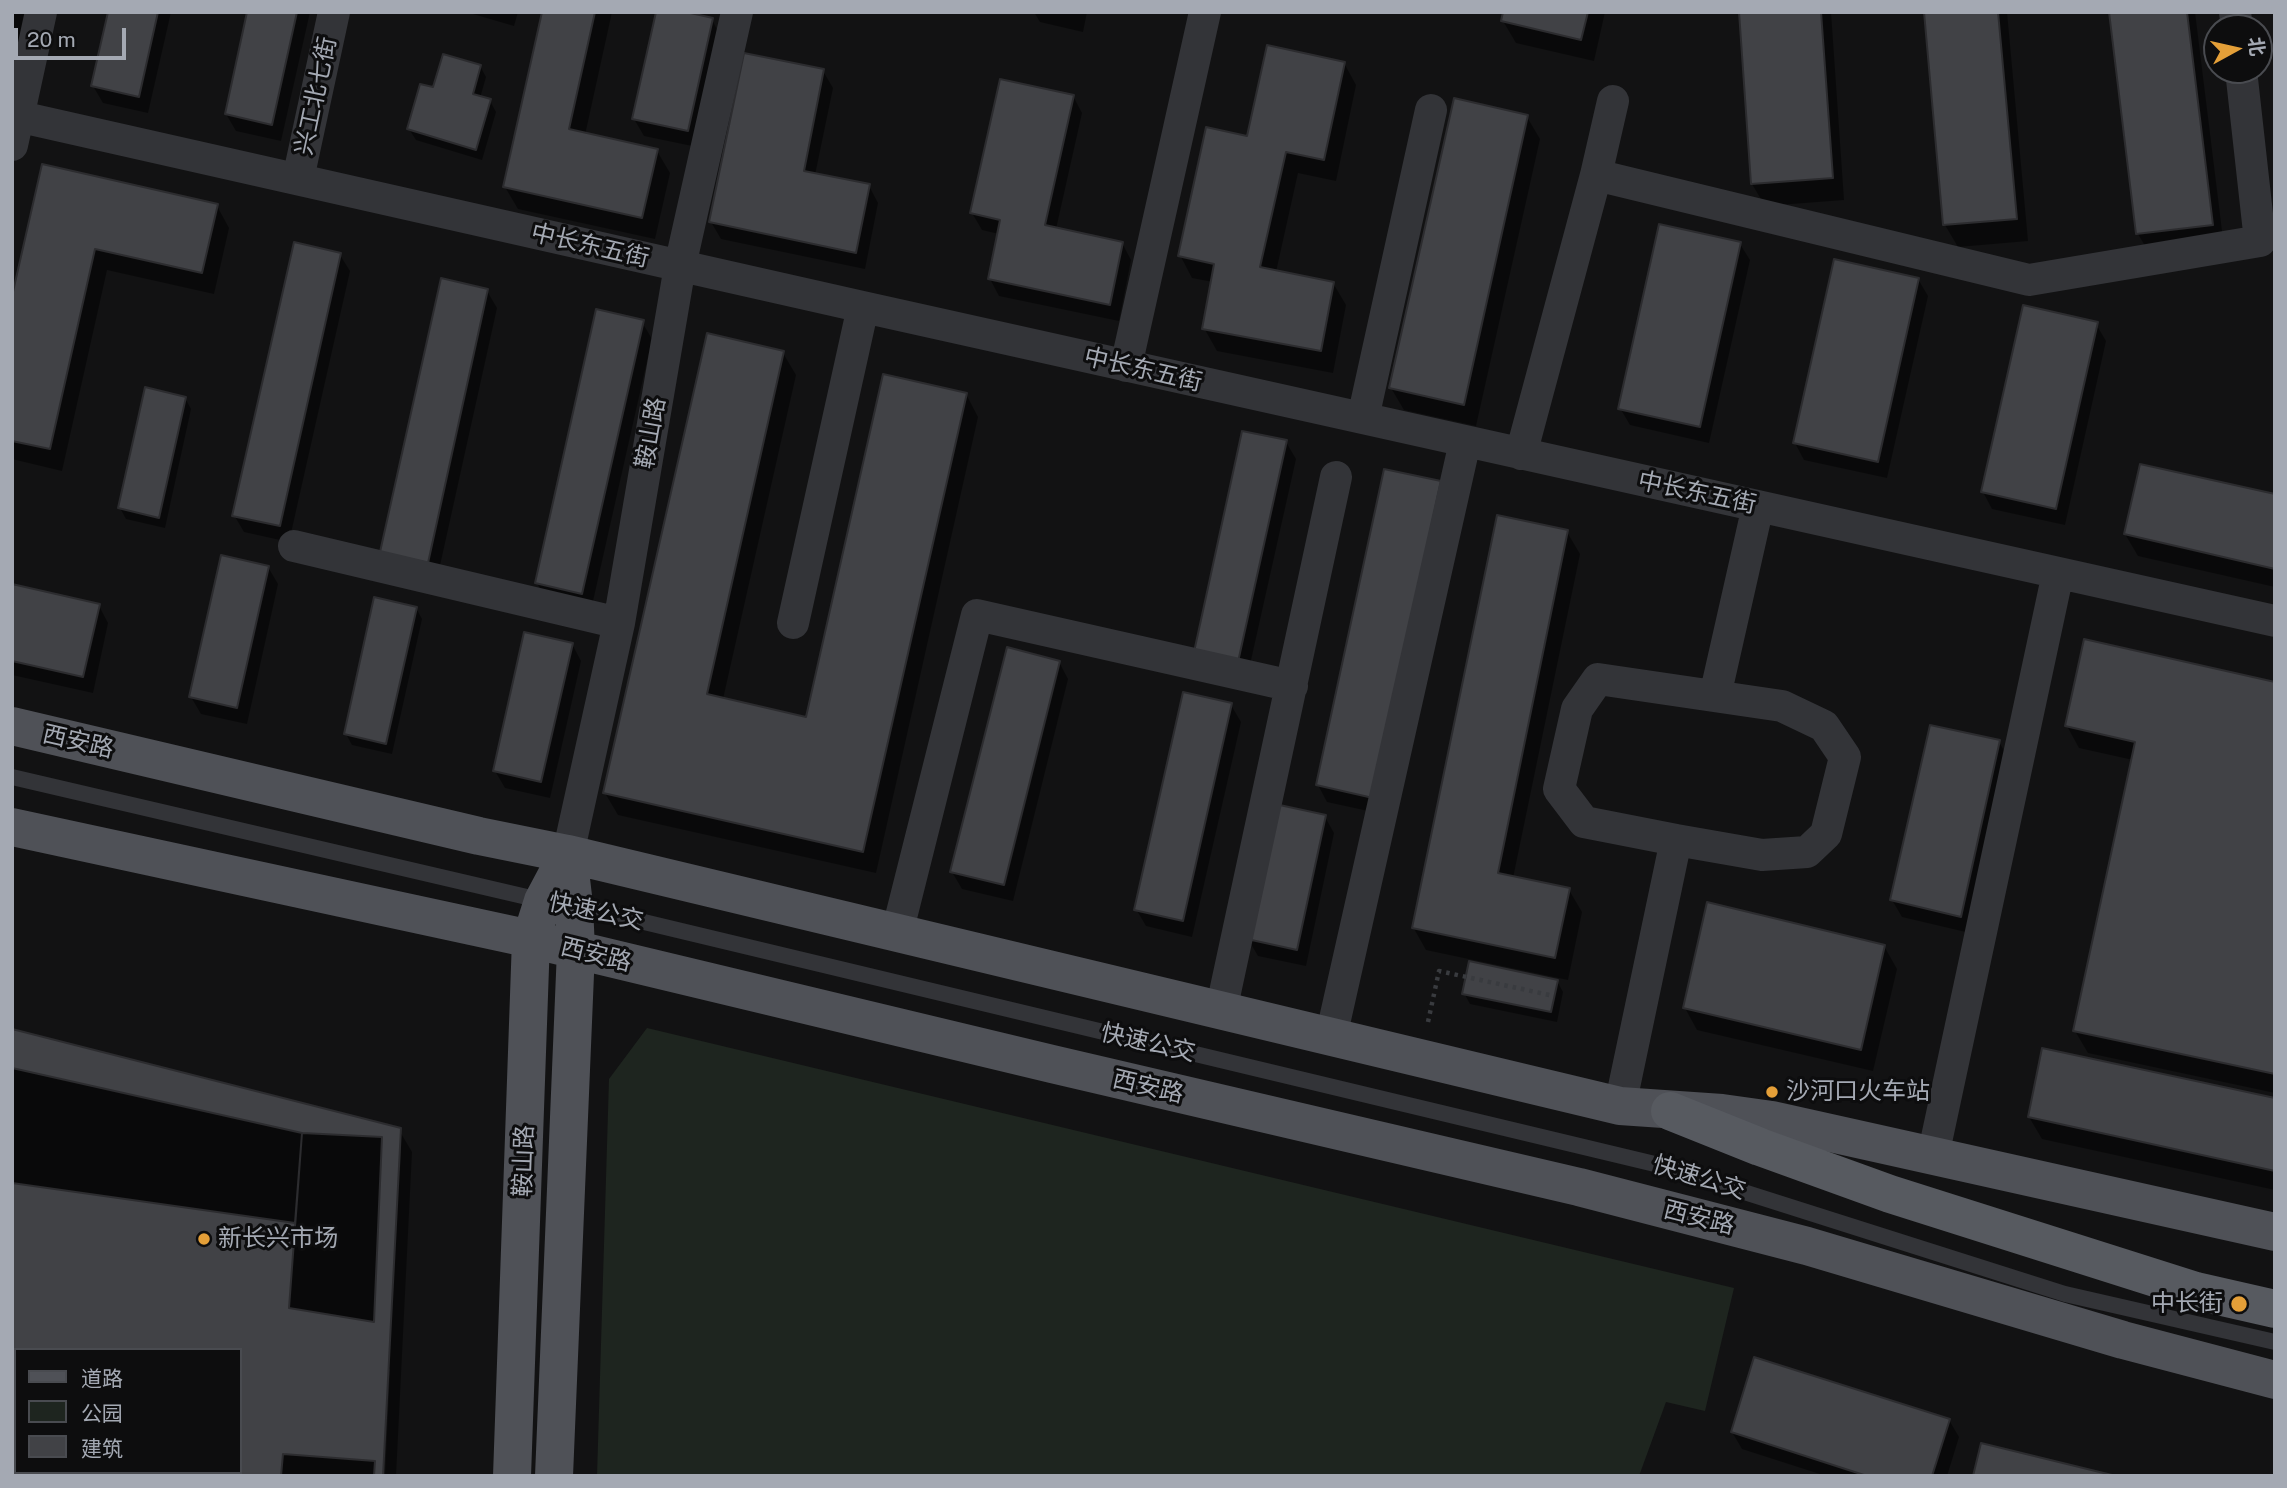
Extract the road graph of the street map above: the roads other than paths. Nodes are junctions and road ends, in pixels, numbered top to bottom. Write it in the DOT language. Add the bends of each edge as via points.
graph roads {
  1 [pos="41,12"];
  2 [pos="334,12"];
  3 [pos="737,12"];
  4 [pos="1205,12"];
  5 [pos="2243,84"];
  6 [pos="1614,101"];
  7 [pos="1431,110"];
  8 [pos="14,125"];
  9 [pos="1596,175"];
  10 [pos="298,179"];
  11 [pos="680,266"];
  12 [pos="863,307"];
  13 [pos="1126,366"];
  14 [pos="1363,418"];
  15 [pos="1465,442"];
  16 [pos="1521,454"];
  17 [pos="1336,477"];
  18 [pos="1758,506"];
  19 [pos="294,546"];
  20 [pos="2058,573"];
  21 [pos="2275,621"];
  22 [pos="619,623"];
  23 [pos="793,623"];
  24 [pos="1292,686"];
  25 [pos="1715,696"];
  26 [pos="12,726"];
  27 [pos="12,777"];
  28 [pos="12,827"];
  29 [pos="1676,840"];
  30 [pos="568,854"];
  31 [pos="559,903"];
  32 [pos="897,933"];
  33 [pos="531,939"];
  34 [pos="576,950"];
  35 [pos="1221,1011"];
  36 [pos="1331,1037"];
  37 [pos="1620,1106"];
  38 [pos="1670,1111"];
  39 [pos="1933,1156"];
  40 [pos="2275,1232"];
  41 [pos="2275,1309"];
  42 [pos="2275,1342"];
  43 [pos="2275,1380"];
  44 [pos="512,1476"];
  45 [pos="554,1476"];
  1 -- 8 [label="street"];
  2 -- 10 [label="street, 兴工北七街"];
  3 -- 11 [label="street, 鞍山路"];
  4 -- 13 [label="street"];
  5 -- 9 [label="street" via="2260,241 2029,280"];
  6 -- 9 [label="street"];
  7 -- 14 [label="street"];
  8 -- 10 [label="street, 中长东五街"];
  9 -- 16 [label="street"];
  10 -- 11 [label="street, 中长东五街"];
  11 -- 12 [label="street, 中长东五街"];
  11 -- 22 [label="street, 鞍山路"];
  12 -- 13 [label="street, 中长东五街"];
  12 -- 23 [label="street"];
  13 -- 14 [label="street, 中长东五街"];
  14 -- 15 [label="street, 中长东五街"];
  15 -- 16 [label="street, 中长东五街"];
  15 -- 36 [label="street"];
  16 -- 18 [label="street, 中长东五街"];
  17 -- 24 [label="street"];
  18 -- 20 [label="street, 中长东五街"];
  18 -- 25 [label="street"];
  19 -- 22 [label="street"];
  20 -- 21 [label="street, 中长东五街"];
  20 -- 39 [label="street"];
  22 -- 30 [label="street, 鞍山路"];
  24 -- 32 [label="street" via="977,615"];
  24 -- 35 [label="street"];
  25 -- 29 [label="street" via="1598,679 1577,709 1559,789 1584,822"];
  25 -- 29 [label="street" via="1782,706 1824,726 1845,757 1826,834 1807,852 1762,855"];
  26 -- 30 [label="main road, 西安路"];
  27 -- 31 [label="lane, 快速公交"];
  28 -- 33 [label="main road, 西安路"];
  29 -- 37 [label="street"];
  30 -- 31 [label="main road, 鞍山路"];
  30 -- 32 [label="main road, 西安路"];
  31 -- 33 [label="main road, 鞍山路"];
  31 -- 34 [label="main road, 鞍山路"];
  31 -- 42 [label="lane, 快速公交" via="1660,1165 2065,1294"];
  32 -- 35 [label="main road, 西安路"];
  33 -- 34 [label="main road, 西安路"];
  33 -- 44 [label="main road, 鞍山路"];
  34 -- 43 [label="main road, 西安路" via="1579,1187 1807,1246"];
  34 -- 45 [label="main road, 鞍山路"];
  35 -- 36 [label="main road, 西安路"];
  36 -- 37 [label="main road, 西安路"];
  37 -- 38 [label="main road, 西安路"];
  38 -- 39 [label="main road, 西安路" via="1772,1120"];
  38 -- 41 [label="highway" via="1890,1194 2171,1283"];
  39 -- 40 [label="main road, 西安路"];
}
